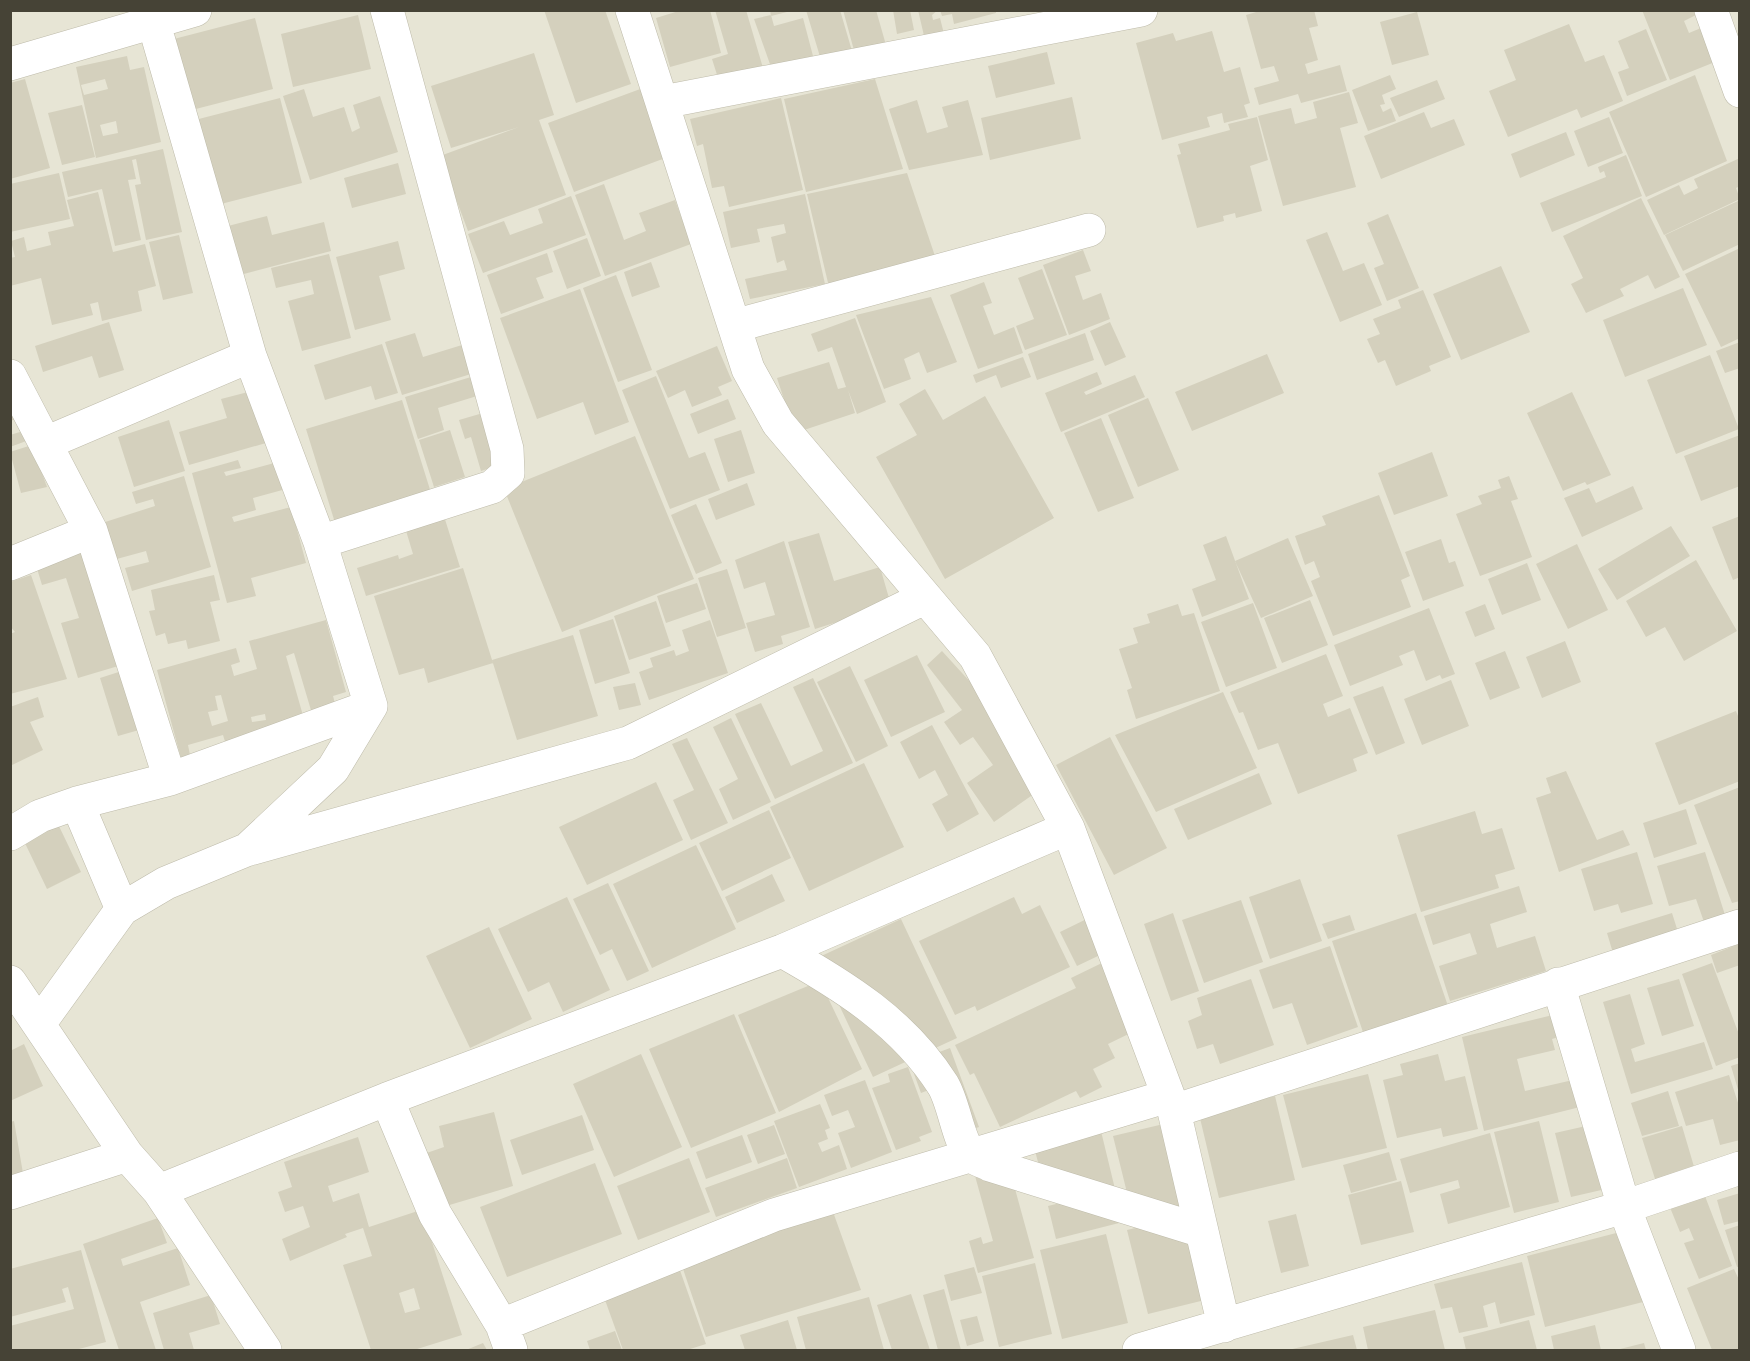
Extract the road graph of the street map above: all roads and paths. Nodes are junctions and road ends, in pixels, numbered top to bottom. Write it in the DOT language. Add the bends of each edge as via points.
graph roads {
  1 [pos="195,10"];
  2 [pos="387,10"];
  3 [pos="633,10"];
  4 [pos="1141,10"];
  5 [pos="1711,10"];
  6 [pos="152,16"];
  7 [pos="10,64"];
  8 [pos="1740,91"];
  9 [pos="663,102"];
  10 [pos="1089,230"];
  11 [pos="734,327"];
  12 [pos="250,356"];
  13 [pos="10,376"];
  14 [pos="46,443"];
  15 [pos="91,531"];
  16 [pos="320,542"];
  17 [pos="10,564"];
  18 [pos="924,598"];
  19 [pos="371,706"];
  20 [pos="170,779"];
  21 [pos="77,803"];
  22 [pos="1068,828"];
  23 [pos="10,834"];
  24 [pos="246,850"];
  25 [pos="122,909"];
  26 [pos="1740,926"];
  27 [pos="782,951"];
  28 [pos="10,982"];
  29 [pos="1558,984"];
  30 [pos="39,1024"];
  31 [pos="387,1099"];
  32 [pos="1171,1104"];
  33 [pos="126,1155"];
  34 [pos="973,1156"];
  35 [pos="1740,1167"];
  36 [pos="159,1191"];
  37 [pos="10,1193"];
  38 [pos="1624,1207"];
  39 [pos="1202,1231"];
  40 [pos="1224,1326"];
  41 [pos="506,1338"];
  42 [pos="265,1350"];
  43 [pos="1139,1350"];
  44 [pos="1679,1350"];
  1 -- 6 [label="street"];
  2 -- 16 [label="street" via="507,449 508,473 492,487"];
  3 -- 9 [label="street"];
  4 -- 9 [label="street"];
  5 -- 8 [label="street"];
  6 -- 7 [label="street"];
  6 -- 12 [label="street"];
  9 -- 11 [label="street"];
  10 -- 11 [label="street"];
  11 -- 18 [label="street" via="748,369 777,423"];
  12 -- 14 [label="street"];
  12 -- 16 [label="street"];
  13 -- 14 [label="street"];
  14 -- 15 [label="street"];
  15 -- 17 [label="street"];
  15 -- 20 [label="street"];
  16 -- 19 [label="street"];
  18 -- 22 [label="street" via="975,656"];
  18 -- 24 [label="street" via="628,743"];
  19 -- 20 [label="street"];
  19 -- 24 [label="street" via="333,769"];
  20 -- 21 [label="street"];
  21 -- 23 [label="street" via="40,816"];
  21 -- 25 [label="street"];
  22 -- 27 [label="street"];
  22 -- 32 [label="street"];
  24 -- 25 [label="street" via="166,883"];
  25 -- 30 [label="street"];
  26 -- 29 [label="street"];
  27 -- 31 [label="street"];
  27 -- 34 [label="street" via="856,995 907,1040 943,1086 959,1121 961,1137"];
  28 -- 30 [label="street"];
  29 -- 32 [label="street"];
  29 -- 38 [label="street"];
  30 -- 33 [label="street"];
  31 -- 36 [label="street"];
  31 -- 41 [label="street" via="435,1214"];
  32 -- 34 [label="street"];
  32 -- 39 [label="street"];
  33 -- 36 [label="street"];
  33 -- 37 [label="street"];
  34 -- 39 [label="street" via="990,1165"];
  34 -- 41 [label="street" via="774,1215"];
  35 -- 38 [label="street"];
  36 -- 42 [label="street"];
  38 -- 40 [label="street"];
  38 -- 44 [label="street"];
  39 -- 40 [label="street"];
  40 -- 43 [label="street"];
}
